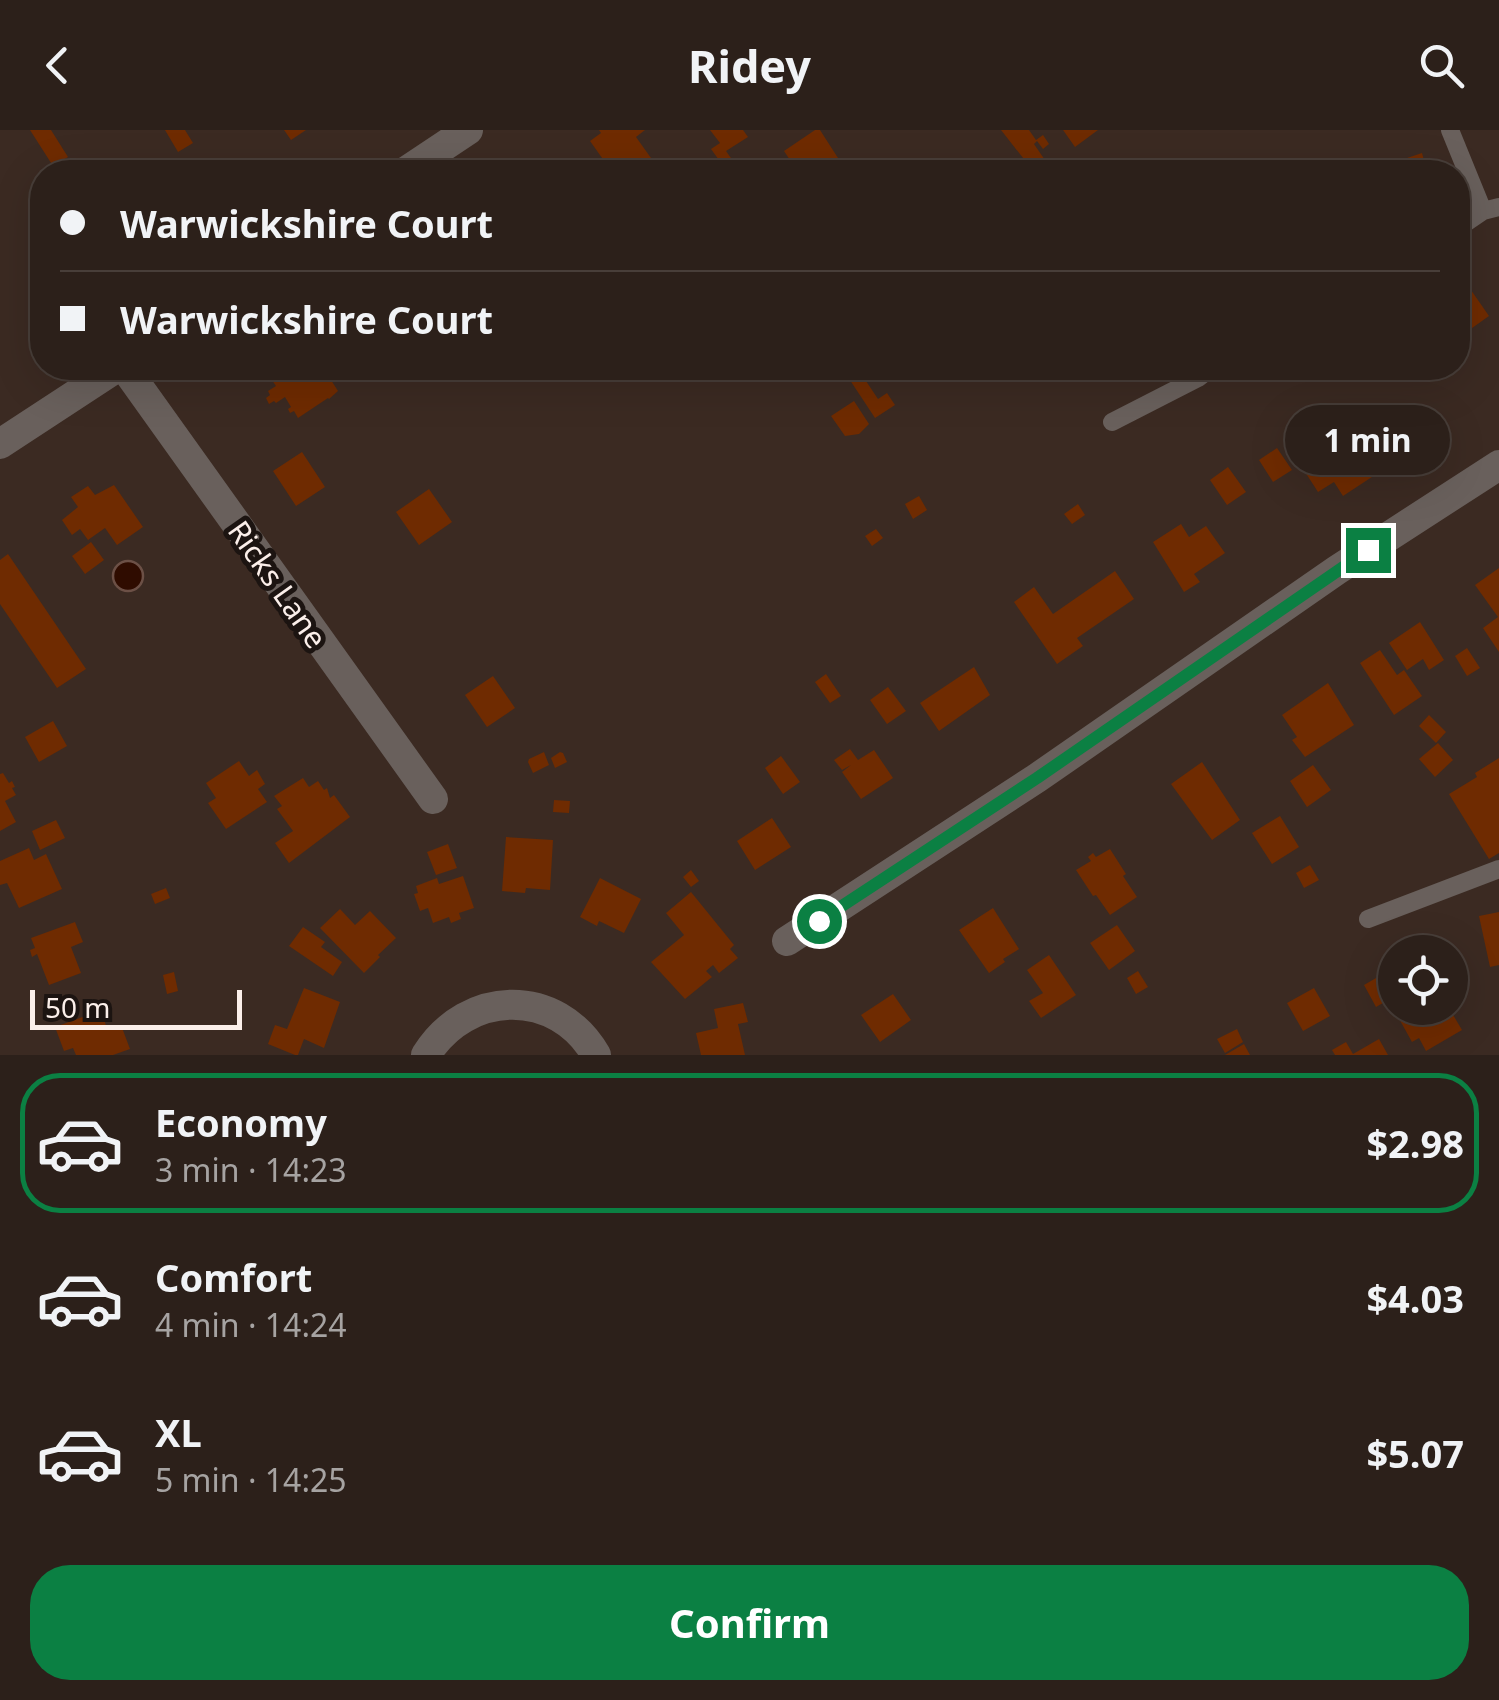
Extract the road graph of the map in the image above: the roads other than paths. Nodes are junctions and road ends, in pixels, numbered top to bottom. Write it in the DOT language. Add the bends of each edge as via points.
graph roads {
  1 [pos="468,130"];
  2 [pos="1450,130"];
  3 [pos="423,160"];
  4 [pos="1466,160"];
  5 [pos="1470,169"];
  6 [pos="1491,209"];
  7 [pos="98,380"];
  8 [pos="134,380"];
  9 [pos="1194,380"];
  10 [pos="1112,422"];
  11 [pos="0,444"];
  12 [pos="1496,472"];
  13 [pos="433,799"];
  14 [pos="1499,869"];
  15 [pos="1368,919"];
  16 [pos="788,941"];
  17 [pos="426,1055"];
  18 [pos="596,1055"];
  1 -- 3 [label="street"];
  2 -- 4 [label="lane"];
  5 -- 6 [label="lane"];
  7 -- 11 [label="street"];
  8 -- 13 [label="street, Ricks Lane"];
  9 -- 10 [label="lane"];
  12 -- 16 [label="street" via="1337,570"];
  14 -- 15 [label="lane"];
  17 -- 18 [label="street" via="454,1023 511,1004 569,1022"];
}
